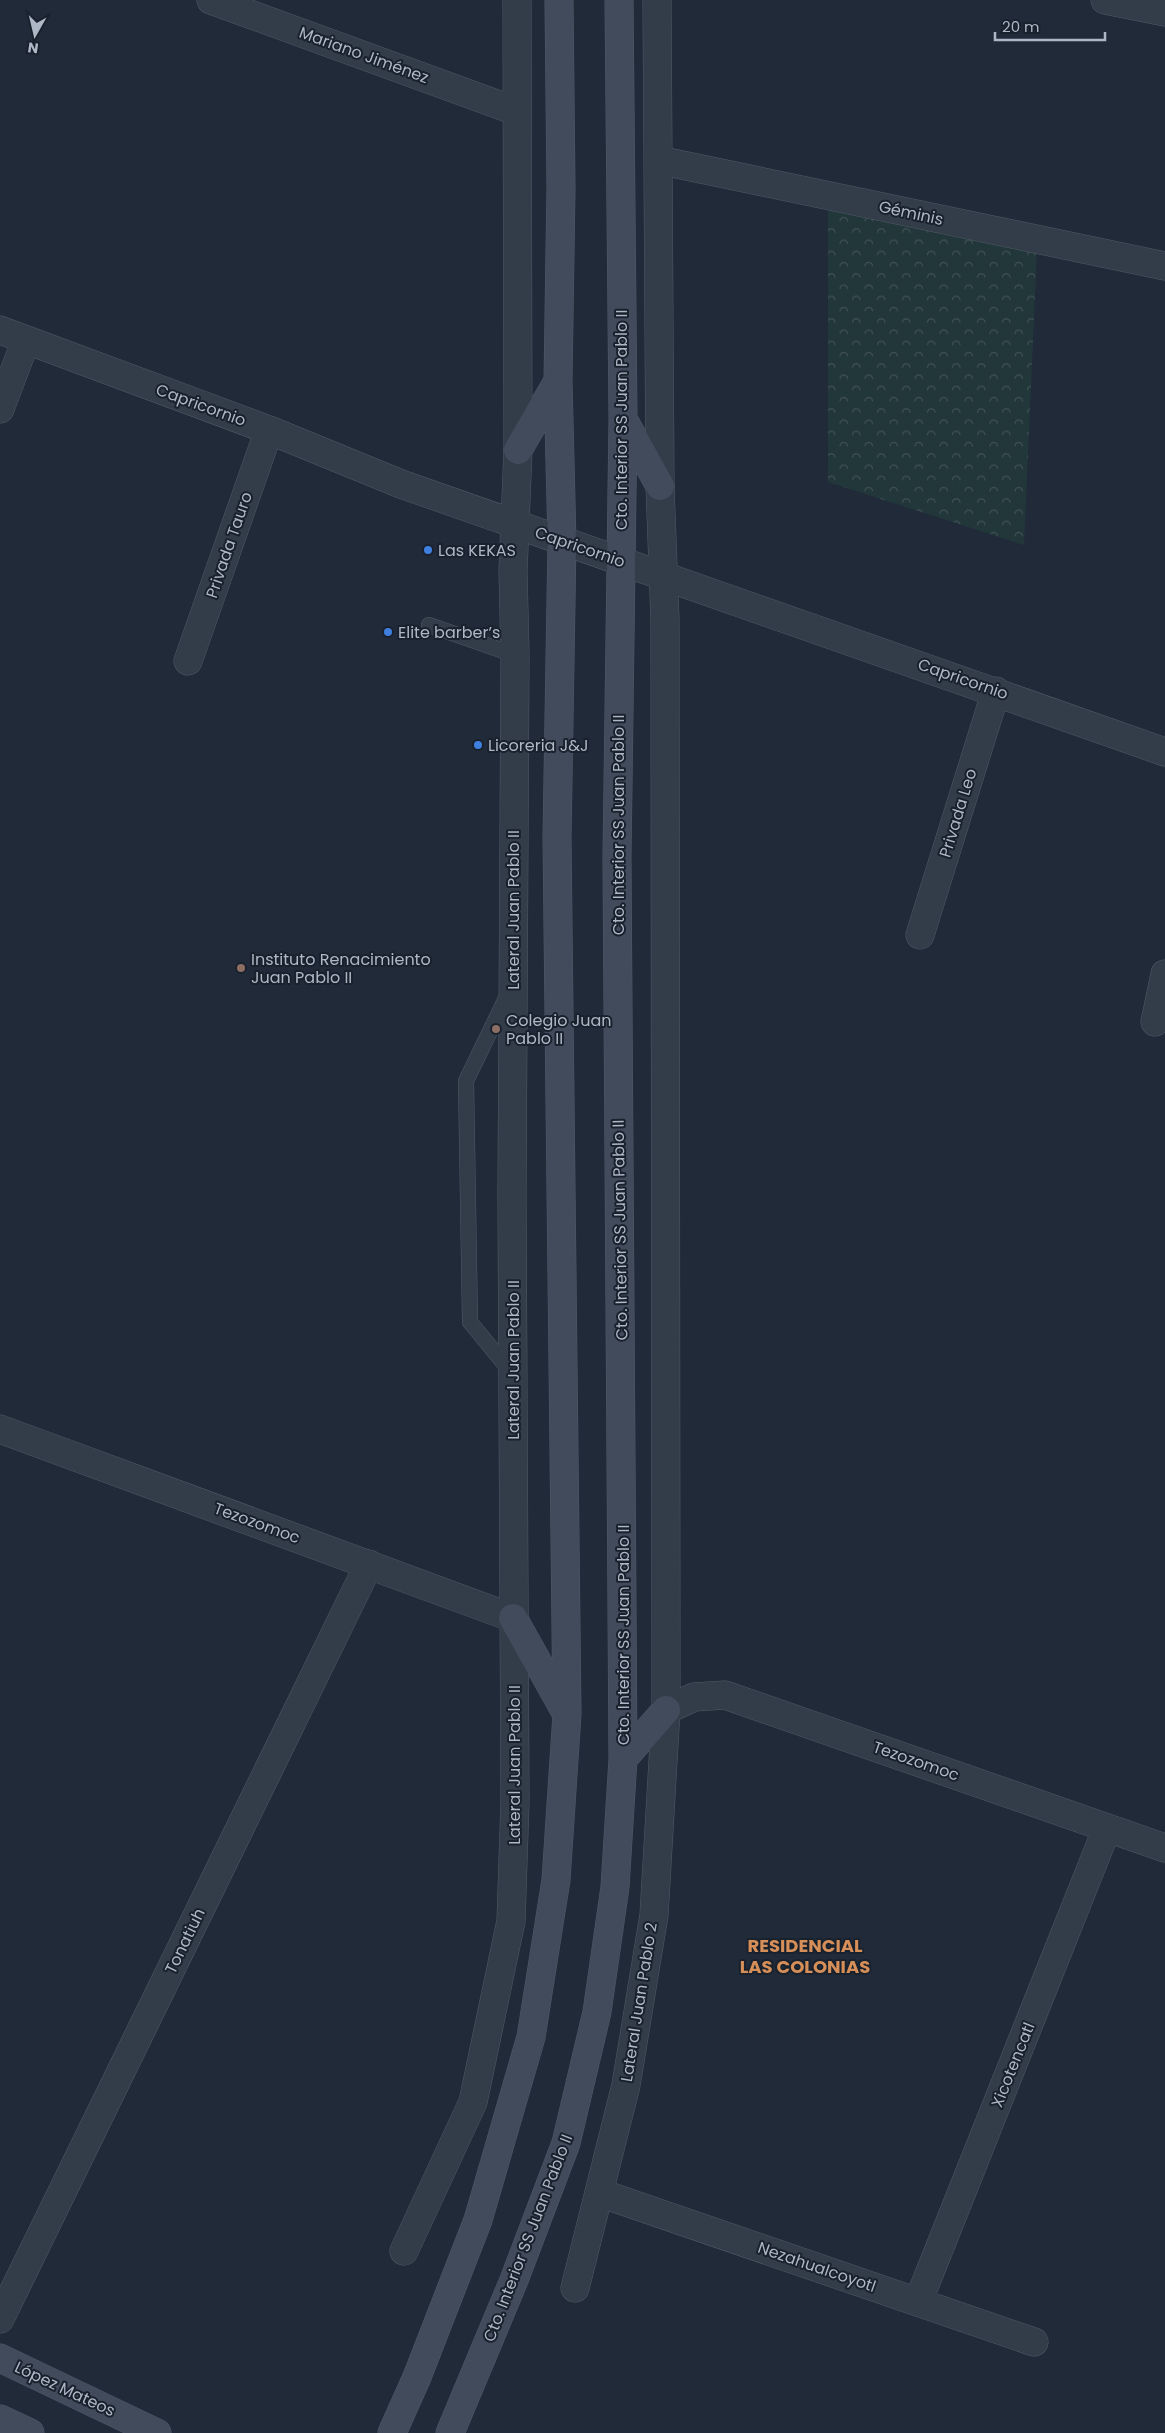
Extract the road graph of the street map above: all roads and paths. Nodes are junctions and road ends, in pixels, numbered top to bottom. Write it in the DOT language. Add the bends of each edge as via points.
graph roads {
  1 [pos="211,0"];
  2 [pos="517,0"];
  3 [pos="559,0"];
  4 [pos="619,0"];
  5 [pos="656,0"];
  6 [pos="1104,0"];
  7 [pos="1165,12"];
  8 [pos="516,111"];
  9 [pos="658,160"];
  10 [pos="1165,266"];
  11 [pos="0,330"];
  12 [pos="26,340"];
  13 [pos="558,381"];
  14 [pos="0,409"];
  15 [pos="623,419"];
  16 [pos="269,430"];
  17 [pos="518,450"];
  18 [pos="660,486"];
  19 [pos="515,524"];
  20 [pos="562,542"];
  21 [pos="620,560"];
  22 [pos="664,575"];
  23 [pos="429,625"];
  24 [pos="515,655"];
  25 [pos="188,660"];
  26 [pos="996,691"];
  27 [pos="1165,752"];
  28 [pos="920,935"];
  29 [pos="1165,974"];
  30 [pos="513,984"];
  31 [pos="1155,1022"];
  32 [pos="513,1374"];
  33 [pos="0,1429"];
  34 [pos="369,1564"];
  35 [pos="513,1618"];
  36 [pos="666,1710"];
  37 [pos="567,1714"];
  38 [pos="623,1759"];
  39 [pos="1107,1828"];
  40 [pos="1165,1848"];
  41 [pos="600,2193"];
  42 [pos="404,2250"];
  43 [pos="575,2288"];
  44 [pos="918,2302"];
  45 [pos="2,2310"];
  46 [pos="1034,2342"];
  47 [pos="0,2358"];
  48 [pos="0,2419"];
  49 [pos="30,2433"];
  50 [pos="157,2433"];
  51 [pos="392,2433"];
  52 [pos="450,2433"];
  1 -- 8 [label="street, Mariano Jiménez"];
  2 -- 8 [label="street, Lateral Juan Pablo II"];
  3 -- 13 [label="main road"];
  4 -- 15 [label="main road, Cto. Interior SS Juan Pablo II"];
  5 -- 9 [label="street"];
  6 -- 7 [label="street"];
  8 -- 17 [label="street, Lateral Juan Pablo II"];
  9 -- 10 [label="street, Géminis"];
  9 -- 18 [label="street"];
  11 -- 12 [label="street, Capricornio"];
  12 -- 14 [label="street"];
  12 -- 16 [label="street, Capricornio"];
  13 -- 17 [label="main road"];
  13 -- 20 [label="main road"];
  15 -- 18 [label="main road"];
  15 -- 21 [label="main road, Cto. Interior SS Juan Pablo II"];
  16 -- 19 [label="street, Capricornio" via="400,484"];
  16 -- 25 [label="street, Privada Tauro"];
  17 -- 19 [label="street, Lateral Juan Pablo II"];
  18 -- 22 [label="street"];
  19 -- 20 [label="street, Capricornio"];
  19 -- 24 [label="street, Lateral Juan Pablo II"];
  20 -- 21 [label="street, Capricornio"];
  20 -- 37 [label="main road" via="557,847"];
  21 -- 22 [label="street, Capricornio"];
  21 -- 38 [label="main road, Cto. Interior SS Juan Pablo II" via="617,857"];
  22 -- 26 [label="street, Capricornio"];
  22 -- 36 [label="street"];
  23 -- 24 [label="lane"];
  24 -- 30 [label="street, Lateral Juan Pablo II"];
  26 -- 27 [label="street, Capricornio"];
  26 -- 28 [label="street, Privada Leo"];
  29 -- 31 [label="street"];
  30 -- 32 [label="street, Lateral Juan Pablo II"];
  30 -- 32 [label="lane" via="466,1081 470,1322"];
  32 -- 35 [label="street, Lateral Juan Pablo II"];
  33 -- 34 [label="street, Tezozomoc"];
  34 -- 35 [label="street, Tezozomoc"];
  34 -- 45 [label="street, Tonatiuh"];
  35 -- 37 [label="main road"];
  35 -- 42 [label="street, Lateral Juan Pablo II" via="515,1801 511,1922 473,2102"];
  36 -- 38 [label="main road"];
  36 -- 39 [label="street, Tezozomoc" via="694,1697 724,1695"];
  36 -- 41 [label="street, Lateral Juan Pablo 2" via="654,1915 626,2085"];
  37 -- 51 [label="main road" via="556,1880 531,2037 478,2220"];
  38 -- 52 [label="main road, Cto. Interior SS Juan Pablo II" via="615,1887 597,2012 566,2143 514,2280"];
  39 -- 40 [label="street, Tezozomoc"];
  39 -- 44 [label="street, Xicotencatl"];
  41 -- 43 [label="street, Lateral Juan Pablo 2"];
  41 -- 44 [label="street, Nezahualcoyotl"];
  44 -- 46 [label="street, Nezahualcoyotl"];
  47 -- 50 [label="main road, López Mateos"];
  48 -- 49 [label="main road"];
}
